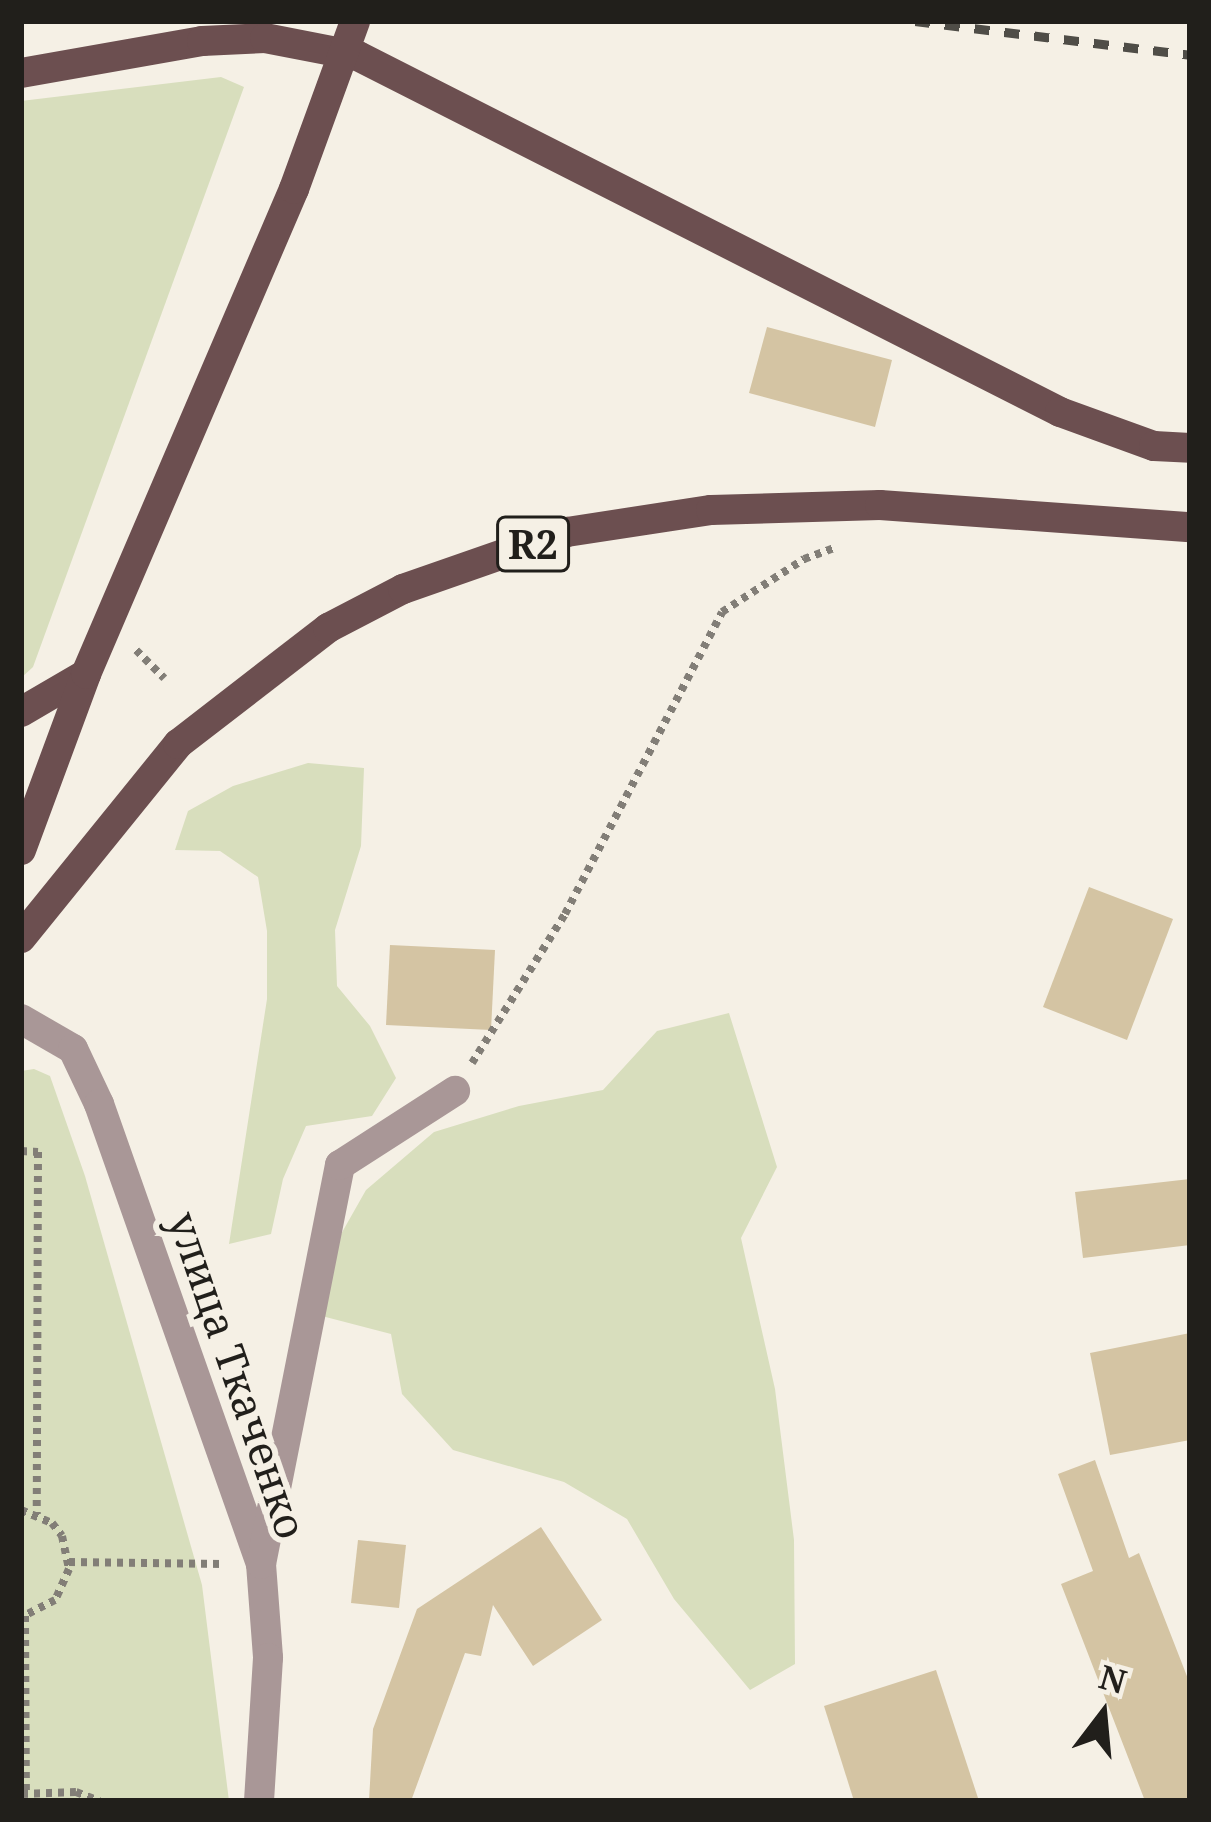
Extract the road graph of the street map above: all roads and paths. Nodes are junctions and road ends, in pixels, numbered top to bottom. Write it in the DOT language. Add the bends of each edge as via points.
graph roads {
  1 [pos="355,21"];
  2 [pos="21,73"];
  3 [pos="1190,448"];
  4 [pos="1190,527"];
  5 [pos="848,542"];
  6 [pos="122,636"];
  7 [pos="86,674"];
  8 [pos="164,678"];
  9 [pos="21,712"];
  10 [pos="21,850"];
  11 [pos="21,938"];
  12 [pos="21,1018"];
  13 [pos="454,1091"];
  14 [pos="21,1151"];
  15 [pos="21,1365"];
  16 [pos="36,1367"];
  17 [pos="21,1510"];
  18 [pos="37,1514"];
  19 [pos="69,1562"];
  20 [pos="261,1564"];
  21 [pos="23,1616"];
  22 [pos="23,1794"];
  23 [pos="99,1801"];
  24 [pos="259,1801"];
  1 -- 7 [label="main road" via="294,189"];
  2 -- 3 [label="main road" via="202,41 265,38 358,56 1060,412 1154,446"];
  4 -- 11 [label="main road, R2" via="880,505 711,510 567,532 403,589 328,628 178,744"];
  5 -- 13 [label="path" via="803,559 722,612 565,914"];
  6 -- 8 [label="path"];
  7 -- 9 [label="main road"];
  7 -- 10 [label="main road"];
  12 -- 20 [label="street, улица Ткаченко" via="73,1049 99,1105"];
  13 -- 20 [label="street" via="340,1166"];
  14 -- 16 [label="path" via="38,1152"];
  15 -- 16 [label="path"];
  16 -- 18 [label="path"];
  17 -- 18 [label="path"];
  18 -- 19 [label="path" via="62,1537"];
  19 -- 20 [label="path"];
  19 -- 21 [label="path" via="55,1600"];
  20 -- 24 [label="street, улица Ткаченко" via="268,1658"];
  21 -- 22 [label="path"];
  22 -- 23 [label="path" via="76,1792"];
}
